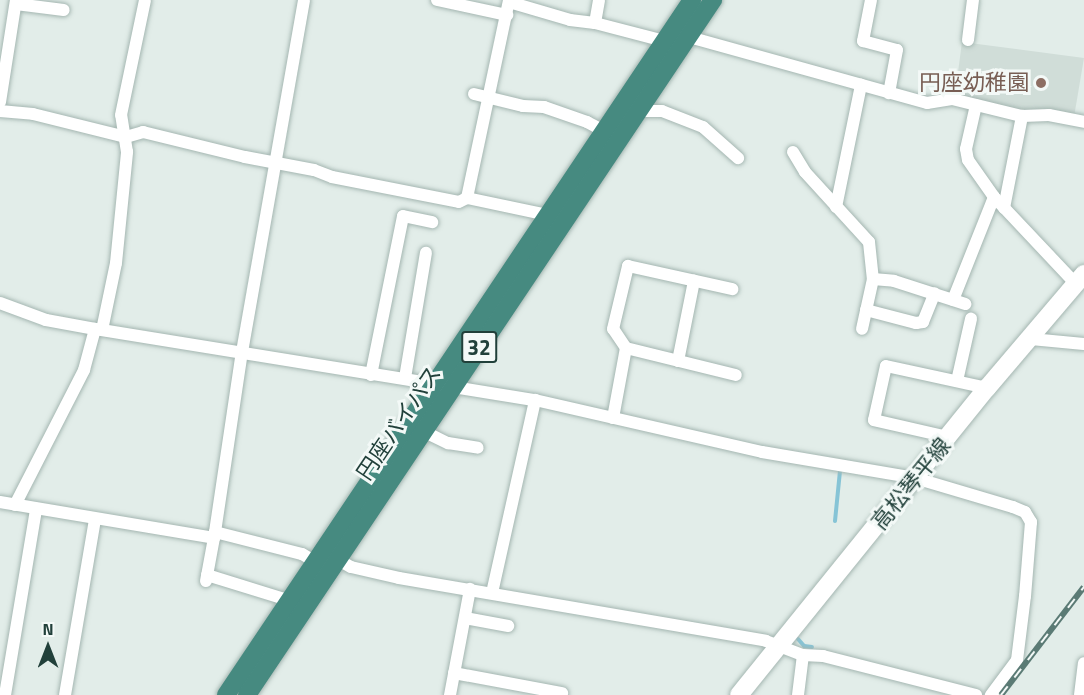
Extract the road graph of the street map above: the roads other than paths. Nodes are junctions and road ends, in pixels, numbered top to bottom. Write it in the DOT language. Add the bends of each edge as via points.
graph roads {
  1 [pos="145,0"];
  2 [pos="304,0"];
  3 [pos="437,0"];
  4 [pos="598,0"];
  5 [pos="692,0"];
  6 [pos="713,0"];
  7 [pos="871,0"];
  8 [pos="973,0"];
  9 [pos="509,1"];
  10 [pos="16,2"];
  11 [pos="64,10"];
  12 [pos="507,15"];
  13 [pos="595,23"];
  14 [pos="689,37"];
  15 [pos="968,40"];
  16 [pos="664,41"];
  17 [pos="861,85"];
  18 [pos="474,93"];
  19 [pos="889,93"];
  20 [pos="488,97"];
  21 [pos="0,102"];
  22 [pos="976,105"];
  23 [pos="0,111"];
  24 [pos="639,111"];
  25 [pos="1022,116"];
  26 [pos="1084,122"];
  27 [pos="604,131"];
  28 [pos="126,137"];
  29 [pos="794,152"];
  30 [pos="738,158"];
  31 [pos="277,162"];
  32 [pos="994,197"];
  33 [pos="467,198"];
  34 [pos="836,207"];
  35 [pos="1004,208"];
  36 [pos="548,215"];
  37 [pos="432,222"];
  38 [pos="426,253"];
  39 [pos="873,279"];
  40 [pos="1080,279"];
  41 [pos="694,281"];
  42 [pos="732,289"];
  43 [pos="935,293"];
  44 [pos="0,303"];
  45 [pos="866,310"];
  46 [pos="971,319"];
  47 [pos="862,329"];
  48 [pos="98,330"];
  49 [pos="1031,339"];
  50 [pos="1084,344"];
  51 [pos="626,348"];
  52 [pos="243,352"];
  53 [pos="678,361"];
  54 [pos="371,375"];
  55 [pos="736,375"];
  56 [pos="405,378"];
  57 [pos="957,381"];
  58 [pos="435,382"];
  59 [pos="453,386"];
  60 [pos="987,388"];
  61 [pos="536,400"];
  62 [pos="613,418"];
  63 [pos="423,431"];
  64 [pos="948,437"];
  65 [pos="478,448"];
  66 [pos="915,478"];
  67 [pos="0,502"];
  68 [pos="15,505"];
  69 [pos="36,509"];
  70 [pos="95,520"];
  71 [pos="214,535"];
  72 [pos="337,559"];
  73 [pos="314,561"];
  74 [pos="470,589"];
  75 [pos="492,593"];
  76 [pos="288,600"];
  77 [pos="465,618"];
  78 [pos="508,626"];
  79 [pos="780,645"];
  80 [pos="803,656"];
  81 [pos="1084,663"];
  82 [pos="454,673"];
  83 [pos="562,693"];
  84 [pos="5,695"];
  85 [pos="65,695"];
  86 [pos="225,695"];
  87 [pos="247,695"];
  88 [pos="450,695"];
  89 [pos="739,695"];
  90 [pos="798,695"];
  91 [pos="976,695"];
  92 [pos="991,695"];
  93 [pos="1080,695"];
  1 -- 28 [label="street" via="121,116"];
  2 -- 31 [label="street"];
  3 -- 12 [label="street"];
  4 -- 13 [label="street"];
  5 -- 16 [label="highway, 円座バイパス / 32"];
  6 -- 14 [label="highway, 円座バイパス / 32"];
  7 -- 19 [label="street" via="863,41 897,50"];
  8 -- 15 [label="street"];
  9 -- 12 [label="street"];
  9 -- 13 [label="street" via="570,20"];
  10 -- 11 [label="street"];
  10 -- 21 [label="street"];
  12 -- 20 [label="street"];
  13 -- 16 [label="street"];
  14 -- 17 [label="street"];
  14 -- 24 [label="highway, 円座バイパス / 32"];
  16 -- 27 [label="highway, 円座バイパス / 32"];
  17 -- 19 [label="street"];
  17 -- 34 [label="street"];
  18 -- 20 [label="street"];
  19 -- 22 [label="street" via="927,103 952,99"];
  20 -- 27 [label="street" via="544,108"];
  20 -- 33 [label="street"];
  22 -- 25 [label="street"];
  22 -- 32 [label="street" via="966,149 968,160"];
  23 -- 28 [label="street" via="33,114"];
  24 -- 30 [label="street" via="662,111 704,127"];
  24 -- 59 [label="highway, 円座バイパス / 32"];
  25 -- 26 [label="street" via="1048,115"];
  25 -- 35 [label="street"];
  27 -- 36 [label="highway, 円座バイパス / 32"];
  28 -- 31 [label="street" via="143,132"];
  28 -- 48 [label="street" via="116,264"];
  29 -- 34 [label="street" via="805,172"];
  31 -- 33 [label="street" via="459,202"];
  31 -- 52 [label="street"];
  32 -- 35 [label="street"];
  32 -- 43 [label="street" via="959,302"];
  33 -- 36 [label="street"];
  34 -- 39 [label="street" via="869,242"];
  35 -- 40 [label="street"];
  36 -- 58 [label="highway, 円座バイパス / 32"];
  37 -- 54 [label="street" via="403,216"];
  38 -- 56 [label="street"];
  39 -- 43 [label="street"];
  39 -- 45 [label="street"];
  40 -- 49 [label="main road, 高松琴平線"];
  41 -- 42 [label="street"];
  41 -- 51 [label="street" via="628,266 613,328"];
  41 -- 53 [label="street"];
  43 -- 45 [label="street" via="923,322"];
  44 -- 48 [label="street" via="46,320"];
  45 -- 47 [label="street"];
  46 -- 57 [label="street"];
  48 -- 52 [label="street"];
  48 -- 68 [label="street" via="84,370"];
  49 -- 50 [label="street"];
  49 -- 60 [label="main road, 高松琴平線"];
  51 -- 53 [label="street"];
  51 -- 62 [label="street"];
  52 -- 54 [label="street"];
  52 -- 71 [label="street"];
  53 -- 55 [label="street"];
  54 -- 56 [label="street"];
  56 -- 58 [label="street"];
  57 -- 60 [label="street"];
  57 -- 64 [label="street" via="886,366 874,420"];
  58 -- 59 [label="street"];
  58 -- 73 [label="highway, 円座バイパス / 32"];
  59 -- 61 [label="street"];
  59 -- 63 [label="highway, 円座バイパス / 32"];
  60 -- 64 [label="main road, 高松琴平線"];
  61 -- 62 [label="street"];
  61 -- 75 [label="street"];
  62 -- 66 [label="street" via="762,452"];
  63 -- 65 [label="street" via="448,443"];
  63 -- 72 [label="highway, 円座バイパス / 32"];
  64 -- 66 [label="main road, 高松琴平線"];
  66 -- 79 [label="main road, 高松琴平線"];
  66 -- 92 [label="street" via="1013,507 1029,516 1017,660"];
  67 -- 68 [label="street"];
  68 -- 69 [label="street"];
  69 -- 70 [label="street"];
  69 -- 84 [label="street"];
  70 -- 71 [label="street"];
  70 -- 85 [label="street"];
  71 -- 73 [label="street" via="302,554"];
  71 -- 76 [label="street" via="206,579"];
  72 -- 73 [label="highway"];
  72 -- 74 [label="street" via="380,574"];
  72 -- 87 [label="highway, 円座バイパス / 32"];
  73 -- 76 [label="highway, 円座バイパス / 32"];
  74 -- 75 [label="street"];
  74 -- 77 [label="street"];
  75 -- 79 [label="street"];
  76 -- 86 [label="highway, 円座バイパス / 32"];
  77 -- 78 [label="street"];
  77 -- 82 [label="street"];
  79 -- 80 [label="street"];
  79 -- 89 [label="main road, 高松琴平線"];
  80 -- 90 [label="street"];
  80 -- 91 [label="street" via="823,656"];
  81 -- 93 [label="street"];
  82 -- 83 [label="street"];
  82 -- 88 [label="street"];
}
